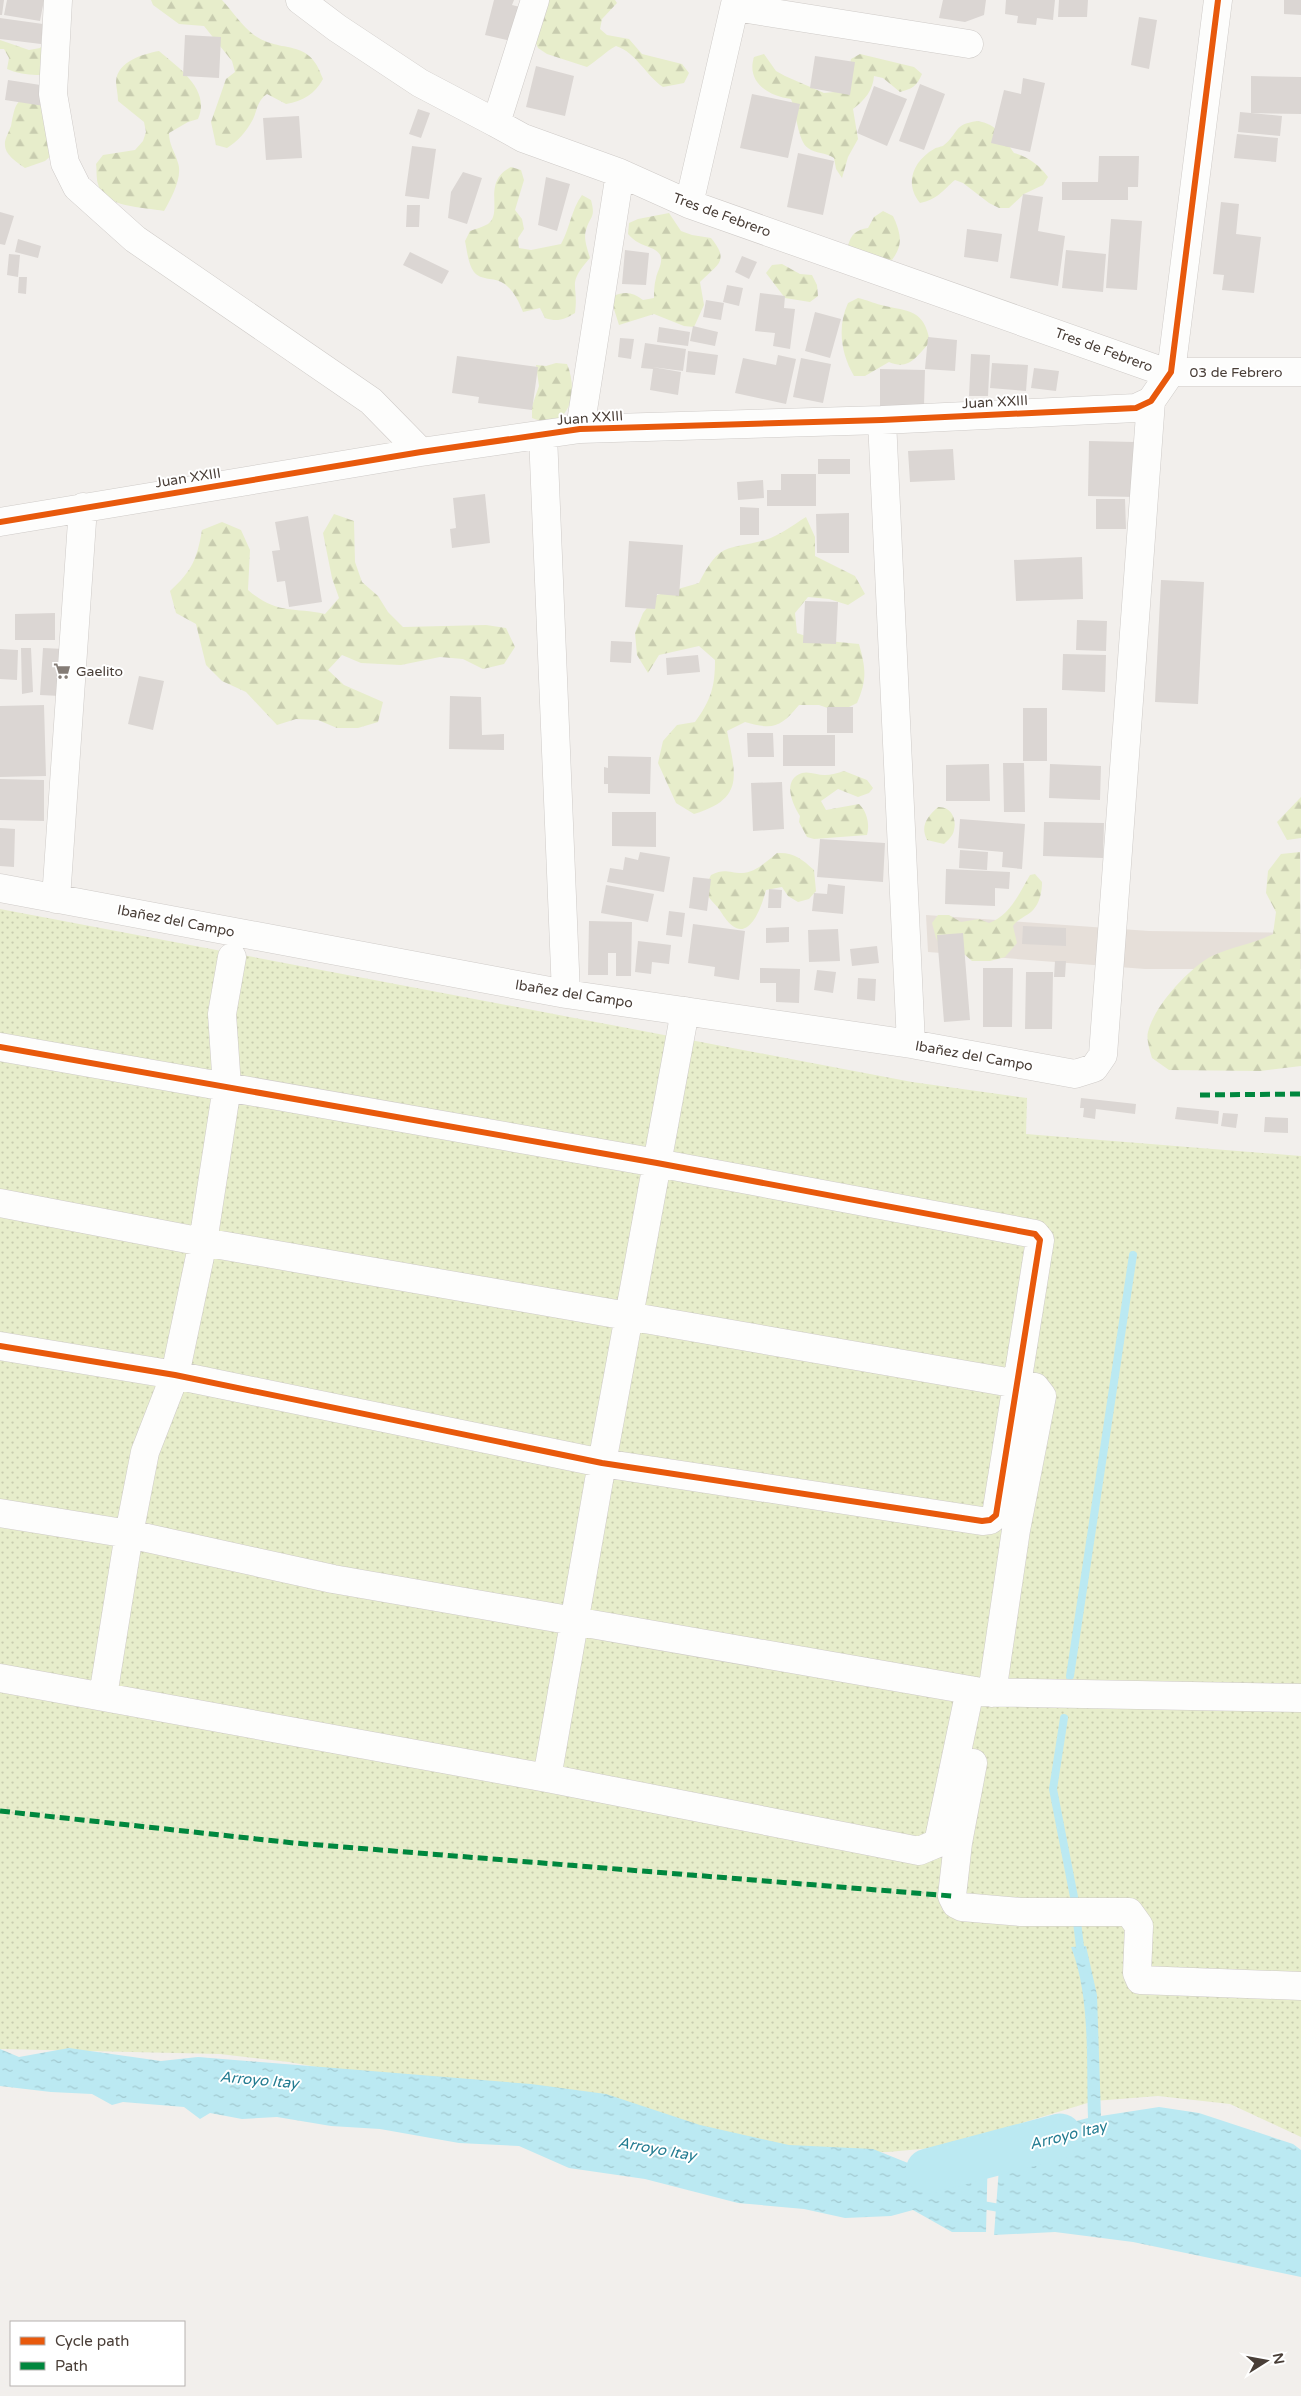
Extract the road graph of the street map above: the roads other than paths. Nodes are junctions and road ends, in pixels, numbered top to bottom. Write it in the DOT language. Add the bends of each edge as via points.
graph roads {
  1 [pos="58,0"];
  2 [pos="300,0"];
  3 [pos="534,0"];
  4 [pos="1218,0"];
  5 [pos="736,4"];
  6 [pos="969,44"];
  7 [pos="496,123"];
  8 [pos="620,173"];
  9 [pos="689,204"];
  10 [pos="1171,372"];
  11 [pos="1301,372"];
  12 [pos="1151,401"];
  13 [pos="882,420"];
  14 [pos="580,429"];
  15 [pos="543,435"];
  16 [pos="421,452"];
  17 [pos="83,508"];
  18 [pos="0,522"];
  19 [pos="0,888"];
  20 [pos="56,899"];
  21 [pos="232,957"];
  22 [pos="566,994"];
  23 [pos="686,1012"];
  24 [pos="911,1044"];
  25 [pos="0,1047"];
  26 [pos="227,1087"];
  27 [pos="657,1163"];
  28 [pos="0,1203"];
  29 [pos="203,1242"];
  30 [pos="629,1316"];
  31 [pos="0,1346"];
  32 [pos="175,1375"];
  33 [pos="1016,1384"];
  34 [pos="602,1463"];
  35 [pos="0,1513"];
  36 [pos="129,1534"];
  37 [pos="574,1623"];
  38 [pos="0,1678"];
  39 [pos="981,1692"];
  40 [pos="103,1696"];
  41 [pos="1301,1698"];
  42 [pos="547,1778"];
  43 [pos="1301,1986"];
  1 -- 16 [label="street" via="53,94 65,163 77,187 135,239 371,401"];
  2 -- 7 [label="street, Tres de Febrero" via="420,83"];
  3 -- 7 [label="street"];
  4 -- 10 [label="street"];
  5 -- 6 [label="street"];
  5 -- 9 [label="street"];
  7 -- 8 [label="street, Tres de Febrero" via="523,138"];
  8 -- 9 [label="street, Tres de Febrero"];
  8 -- 14 [label="street"];
  9 -- 10 [label="street, Tres de Febrero"];
  10 -- 11 [label="street, 03 de Febrero"];
  10 -- 12 [label="street"];
  12 -- 13 [label="street, Juan XXIII" via="1136,408"];
  12 -- 24 [label="street, Ibañez del Campo" via="1103,1055 1094,1068 1075,1074"];
  13 -- 14 [label="street, Juan XXIII"];
  13 -- 24 [label="street"];
  14 -- 15 [label="street, Juan XXIII"];
  15 -- 16 [label="street, Juan XXIII"];
  15 -- 22 [label="street"];
  16 -- 17 [label="street, Juan XXIII"];
  17 -- 18 [label="street, Juan XXIII"];
  17 -- 20 [label="street"];
  19 -- 20 [label="street, Ibañez del Campo"];
  20 -- 22 [label="street, Ibañez del Campo"];
  21 -- 26 [label="street" via="222,1014"];
  22 -- 23 [label="street, Ibañez del Campo"];
  23 -- 24 [label="street, Ibañez del Campo"];
  23 -- 27 [label="street"];
  25 -- 26 [label="street"];
  26 -- 27 [label="street"];
  26 -- 29 [label="street"];
  27 -- 30 [label="street"];
  27 -- 33 [label="street" via="1035,1234 1040,1240"];
  28 -- 29 [label="street"];
  29 -- 30 [label="street"];
  29 -- 32 [label="street"];
  30 -- 33 [label="street"];
  30 -- 34 [label="street"];
  31 -- 32 [label="street"];
  32 -- 34 [label="street"];
  32 -- 36 [label="street" via="145,1452"];
  33 -- 34 [label="street" via="996,1514 990,1520"];
  33 -- 39 [label="street" via="1035,1387 1042,1396"];
  34 -- 37 [label="street"];
  35 -- 36 [label="street"];
  36 -- 37 [label="street" via="333,1579"];
  36 -- 40 [label="street"];
  37 -- 39 [label="street"];
  37 -- 42 [label="street"];
  38 -- 40 [label="street"];
  39 -- 41 [label="street"];
  39 -- 42 [label="street" via="938,1843 919,1852"];
  39 -- 43 [label="street" via="972,1770 958,1843 952,1896 956,1904 1021,1912 1129,1912 1139,1926 1136,1973 1140,1980"];
  40 -- 42 [label="street"];
}
